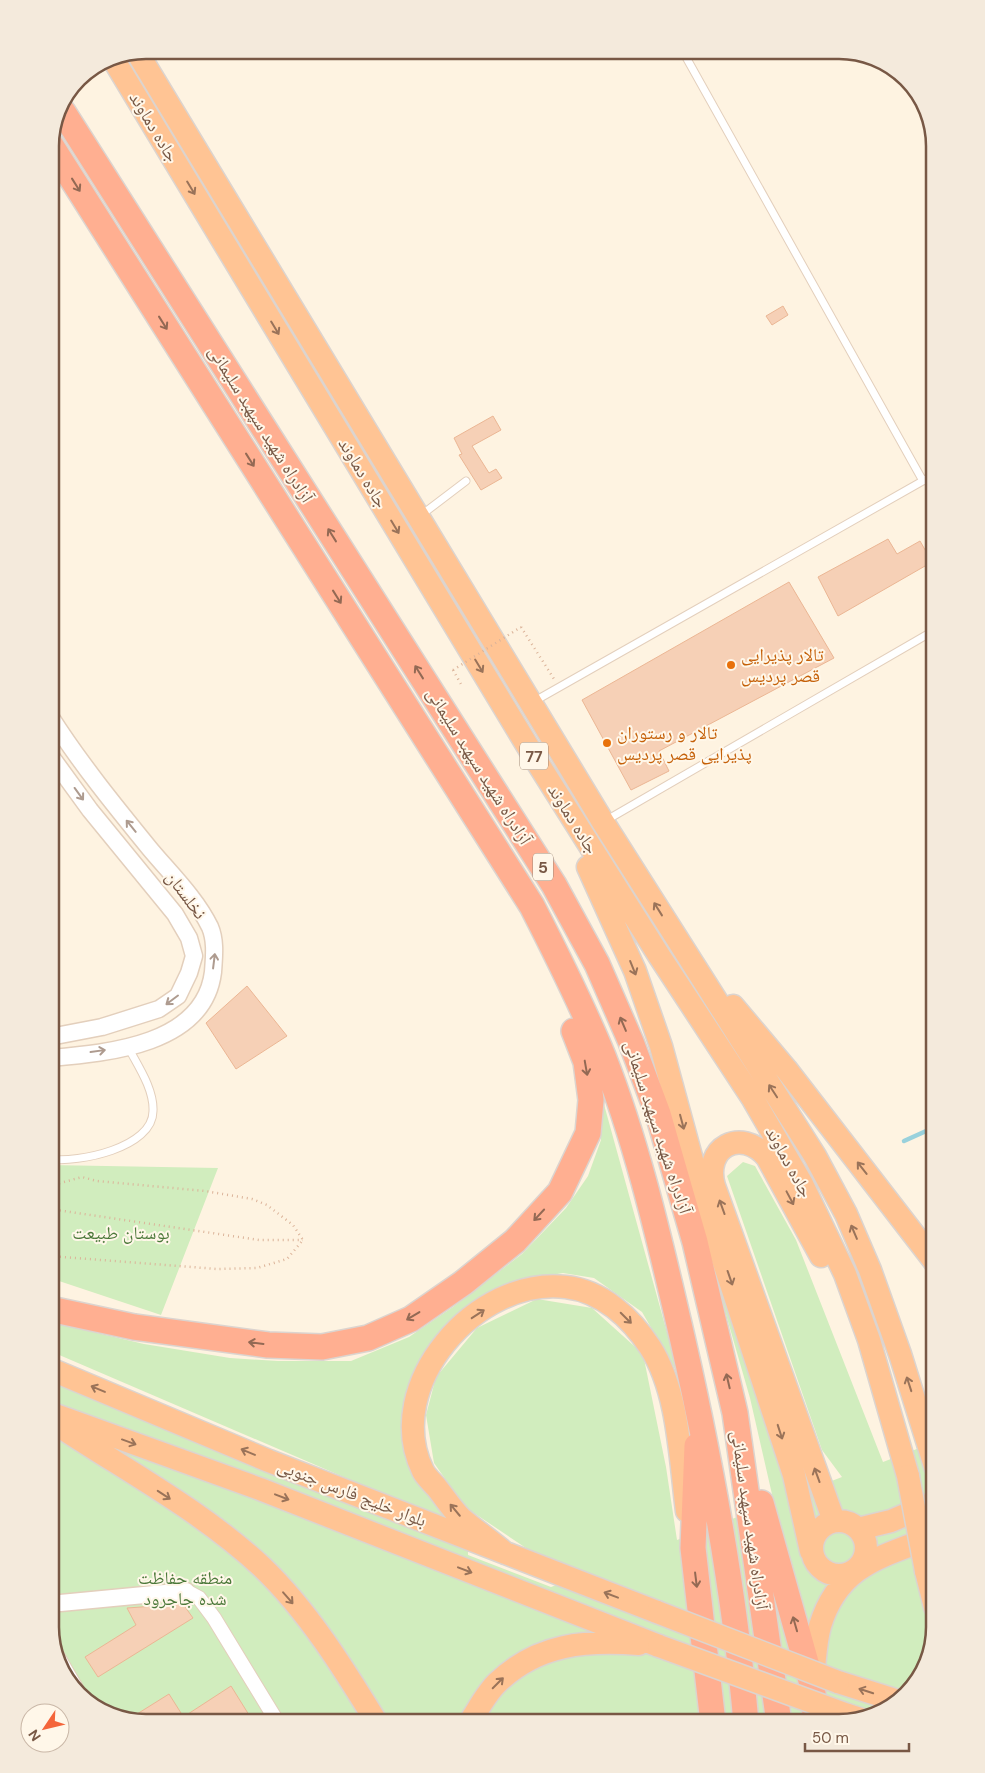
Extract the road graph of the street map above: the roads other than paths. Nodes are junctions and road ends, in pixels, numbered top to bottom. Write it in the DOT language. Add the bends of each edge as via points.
graph roads {
  1 [pos="141,59"];
  2 [pos="687,59"];
  3 [pos="116,64"];
  4 [pos="64,114"];
  5 [pos="59,158"];
  6 [pos="926,479"];
  7 [pos="466,481"];
  8 [pos="923,481"];
  9 [pos="420,516"];
  10 [pos="926,635"];
  11 [pos="530,703"];
  12 [pos="59,729"];
  13 [pos="539,765"];
  14 [pos="59,767"];
  15 [pos="603,822"];
  16 [pos="532,906"];
  17 [pos="674,935"];
  18 [pos="59,1035"];
  19 [pos="128,1047"];
  20 [pos="59,1057"];
  21 [pos="59,1160"];
  22 [pos="926,1250"];
  23 [pos="59,1311"];
  24 [pos="59,1373"];
  25 [pos="888,1402"];
  26 [pos="699,1409"];
  27 [pos="735,1413"];
  28 [pos="59,1417"];
  29 [pos="59,1426"];
  30 [pos="926,1436"];
  31 [pos="926,1506"];
  32 [pos="834,1521"];
  33 [pos="926,1528"];
  34 [pos="858,1529"];
  35 [pos="926,1540"];
  36 [pos="693,1548"];
  37 [pos="812,1551"];
  38 [pos="505,1553"];
  39 [pos="860,1563"];
  40 [pos="926,1571"];
  41 [pos="186,1591"];
  42 [pos="59,1603"];
  43 [pos="660,1646"];
  44 [pos="812,1684"];
  45 [pos="889,1698"];
  46 [pos="273,1714"];
  47 [pos="372,1714"];
  48 [pos="475,1714"];
  49 [pos="711,1714"];
  50 [pos="745,1714"];
  51 [pos="778,1714"];
  52 [pos="815,1714"];
  53 [pos="846,1714"];
  1 -- 9 [label="highway, جاده دماوند / 77"];
  2 -- 8 [label="lane"];
  3 -- 13 [label="highway, جاده دماوند / 77, one-way"];
  27 -- 4 [label="highway, آزادراه شهید سپهبد سلیمانی / 5, one-way" via="695,1242 658,1114 597,964 554,885"];
  5 -- 16 [label="highway, آزادراه شهید سپهبد سلیمانی / 5, one-way"];
  6 -- 8 [label="lane"];
  7 -- 9 [label="lane"];
  8 -- 11 [label="lane"];
  9 -- 11 [label="highway, جاده دماوند / 77"];
  10 -- 15 [label="lane"];
  11 -- 15 [label="highway, جاده دماوند / 77"];
  19 -- 12 [label="street, نخلستان, one-way" via="179,1028 197,1008 212,981 215,952 210,928 193,902 108,798"];
  13 -- 25 [label="highway, جاده دماوند / 77" via="753,1099 802,1184 845,1274"];
  13 -- 37 [label="highway, one-way" via="635,971 661,1046 701,1193 794,1475"];
  14 -- 18 [label="street, نخلستان, one-way" via="175,914 189,938 194,956 178,996 159,1009 102,1027"];
  17 -- 15 [label="highway, جاده دماوند / 77, one-way"];
  16 -- 23 [label="highway, one-way" via="586,1062 591,1100 588,1133 560,1192 515,1242 410,1319 368,1338 322,1347 268,1345 134,1327"];
  16 -- 26 [label="highway, آزادراه شهید سپهبد سلیمانی / 5" via="571,983 628,1127 662,1251"];
  22 -- 17 [label="highway, one-way" via="786,1069"];
  30 -- 17 [label="highway, جاده دماوند / 77, one-way" via="870,1270 846,1214 815,1156"];
  20 -- 19 [label="street, نخلستان, one-way"];
  19 -- 21 [label="lane" via="152,1096 154,1112 150,1126 132,1142 101,1155"];
  38 -- 24 [label="highway, بلوار خلیج فارس جنوبی, one-way" via="269,1461"];
  32 -- 25 [label="highway, one-way" via="711,1175 712,1163 726,1146 749,1143 767,1157 823,1260"];
  25 -- 40 [label="highway, جاده دماوند / 77, bridge" via="908,1476"];
  26 -- 36 [label="highway"];
  26 -- 50 [label="highway, آزادراه شهید سپهبد سلیمانی / 5" via="725,1548"];
  44 -- 27 [label="highway, one-way"];
  27 -- 51 [label="highway, آزادراه شهید سپهبد سلیمانی / 5"];
  28 -- 43 [label="highway, بلوار خلیج فارس جنوبی, one-way" via="260,1489"];
  29 -- 47 [label="highway, one-way" via="214,1527 262,1568 345,1670"];
  31 -- 34 [label="highway" via="891,1521"];
  32 -- 34 [label="highway" via="842,1521"];
  32 -- 37 [label="highway" via="819,1529 814,1536"];
  33 -- 39 [label="highway"];
  34 -- 39 [label="highway" via="863,1536"];
  35 -- 39 [label="highway"];
  38 -- 36 [label="highway, one-way" via="460,1517 423,1472 414,1441 414,1409 424,1375 443,1344 468,1320 498,1301 531,1289 567,1287 598,1296 626,1316 650,1348 671,1394"];
  36 -- 49 [label="highway, one-way"];
  37 -- 39 [label="highway" via="815,1562 833,1575 844,1575"];
  45 -- 38 [label="highway, بلوار خلیج فارس جنوبی, one-way, bridge" via="838,1682"];
  39 -- 44 [label="highway" via="834,1596 820,1627"];
  41 -- 42 [label="street"];
  41 -- 46 [label="street" via="199,1598 214,1618"];
  48 -- 43 [label="highway, one-way" via="496,1683 530,1658 569,1644 614,1642"];
  43 -- 53 [label="highway, bridge"];
  44 -- 52 [label="highway"];
}
